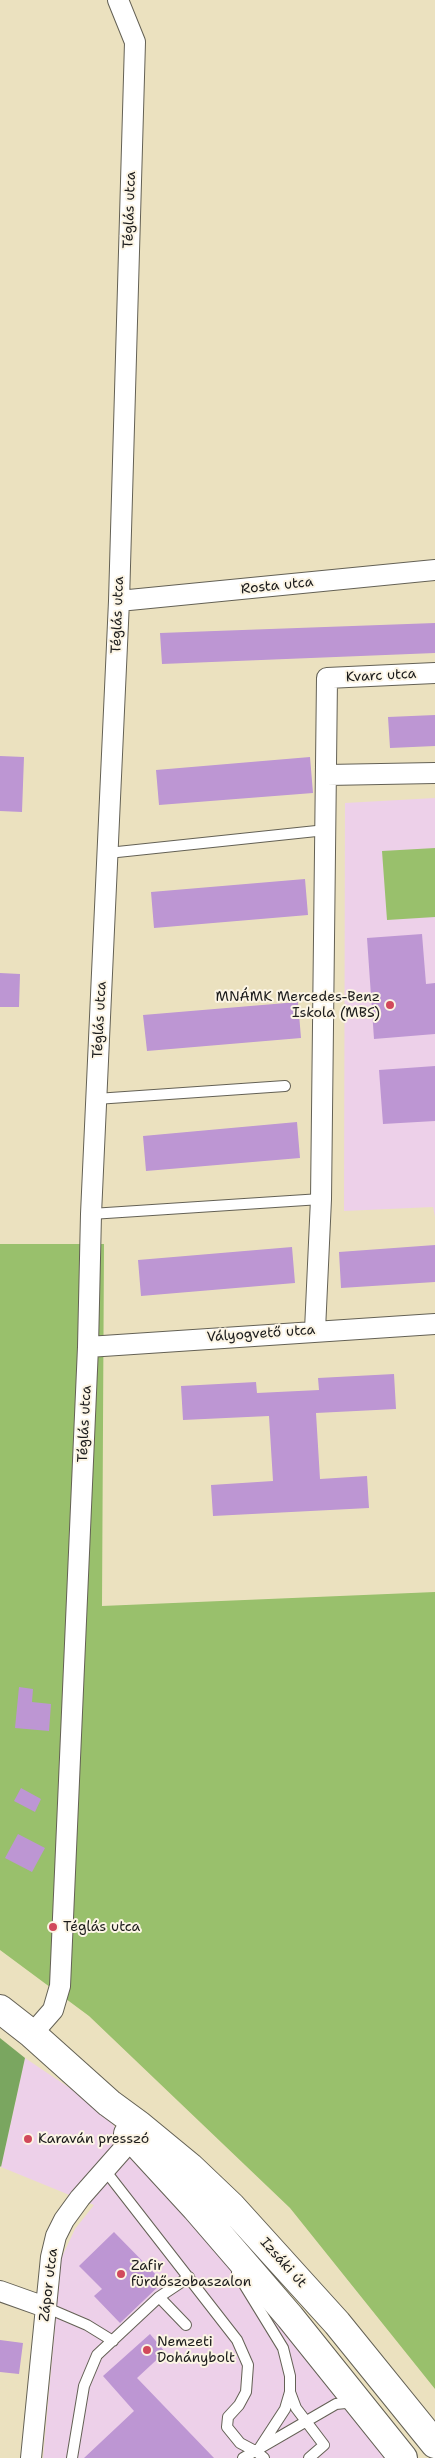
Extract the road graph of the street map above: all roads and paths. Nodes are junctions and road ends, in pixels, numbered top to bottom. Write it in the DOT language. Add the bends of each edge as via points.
graph roads {
  1 [pos="118,0"];
  2 [pos="435,570"];
  3 [pos="119,601"];
  4 [pos="435,673"];
  5 [pos="435,772"];
  6 [pos="327,775"];
  7 [pos="326,830"];
  8 [pos="108,853"];
  9 [pos="285,1086"];
  10 [pos="96,1099"];
  11 [pos="321,1199"];
  12 [pos="91,1214"];
  13 [pos="435,1324"];
  14 [pos="315,1330"];
  15 [pos="88,1347"];
  16 [pos="0,2009"];
  17 [pos="32,2034"];
  18 [pos="109,2103"];
  19 [pos="132,2139"];
  20 [pos="104,2169"];
  21 [pos="196,2208"];
  22 [pos="189,2276"];
  23 [pos="0,2291"];
  24 [pos="159,2297"];
  25 [pos="45,2307"];
  26 [pos="186,2325"];
  27 [pos="113,2340"];
  28 [pos="290,2392"];
  29 [pos="360,2402"];
  30 [pos="305,2420"];
  31 [pos="435,2444"];
  32 [pos="261,2455"];
  33 [pos="31,2458"];
  34 [pos="72,2458"];
  35 [pos="244,2458"];
  36 [pos="309,2458"];
  37 [pos="403,2458"];
  1 -- 3 [label="street, Téglás utca" via="135,42"];
  2 -- 3 [label="street, Rosta utca"];
  3 -- 8 [label="street, Téglás utca"];
  4 -- 6 [label="street, Kvarc utca" via="327,678"];
  5 -- 6 [label="street"];
  6 -- 7 [label="street"];
  7 -- 8 [label="lane"];
  7 -- 11 [label="street"];
  8 -- 10 [label="street, Téglás utca"];
  9 -- 10 [label="lane"];
  10 -- 12 [label="street, Téglás utca"];
  11 -- 12 [label="lane"];
  11 -- 14 [label="street"];
  12 -- 15 [label="street, Téglás utca"];
  13 -- 14 [label="street, Vályogvető utca"];
  14 -- 15 [label="street, Vályogvető utca"];
  15 -- 17 [label="street, Téglás utca" via="60,1986 53,2010"];
  16 -- 17 [label="main road, Izsáki út"];
  17 -- 18 [label="main road, Izsáki út"];
  18 -- 19 [label="main road, Izsáki út"];
  18 -- 31 [label="main road, Izsáki út" via="190,2167 230,2206 337,2323"];
  19 -- 20 [label="street, Zápor utca"];
  19 -- 21 [label="main road, Izsáki út"];
  20 -- 22 [label="lane"];
  20 -- 25 [label="street, Zápor utca" via="69,2213 56,2236"];
  21 -- 28 [label="lane" via="283,2348 290,2376"];
  21 -- 29 [label="main road, Izsáki út"];
  22 -- 24 [label="lane"];
  22 -- 32 [label="lane" via="237,2340 248,2366 246,2392 240,2405 228,2417 227,2427 240,2443"];
  23 -- 25 [label="street"];
  24 -- 26 [label="lane"];
  24 -- 27 [label="lane"];
  25 -- 27 [label="lane" via="88,2325"];
  25 -- 33 [label="street, Zápor utca"];
  27 -- 34 [label="lane" via="97,2355 84,2386"];
  28 -- 30 [label="lane"];
  28 -- 32 [label="lane" via="286,2409"];
  29 -- 30 [label="lane" via="336,2404"];
  29 -- 37 [label="main road, Izsáki út"];
  30 -- 32 [label="lane"];
  30 -- 36 [label="lane" via="324,2445"];
  32 -- 35 [label="lane"];
}
